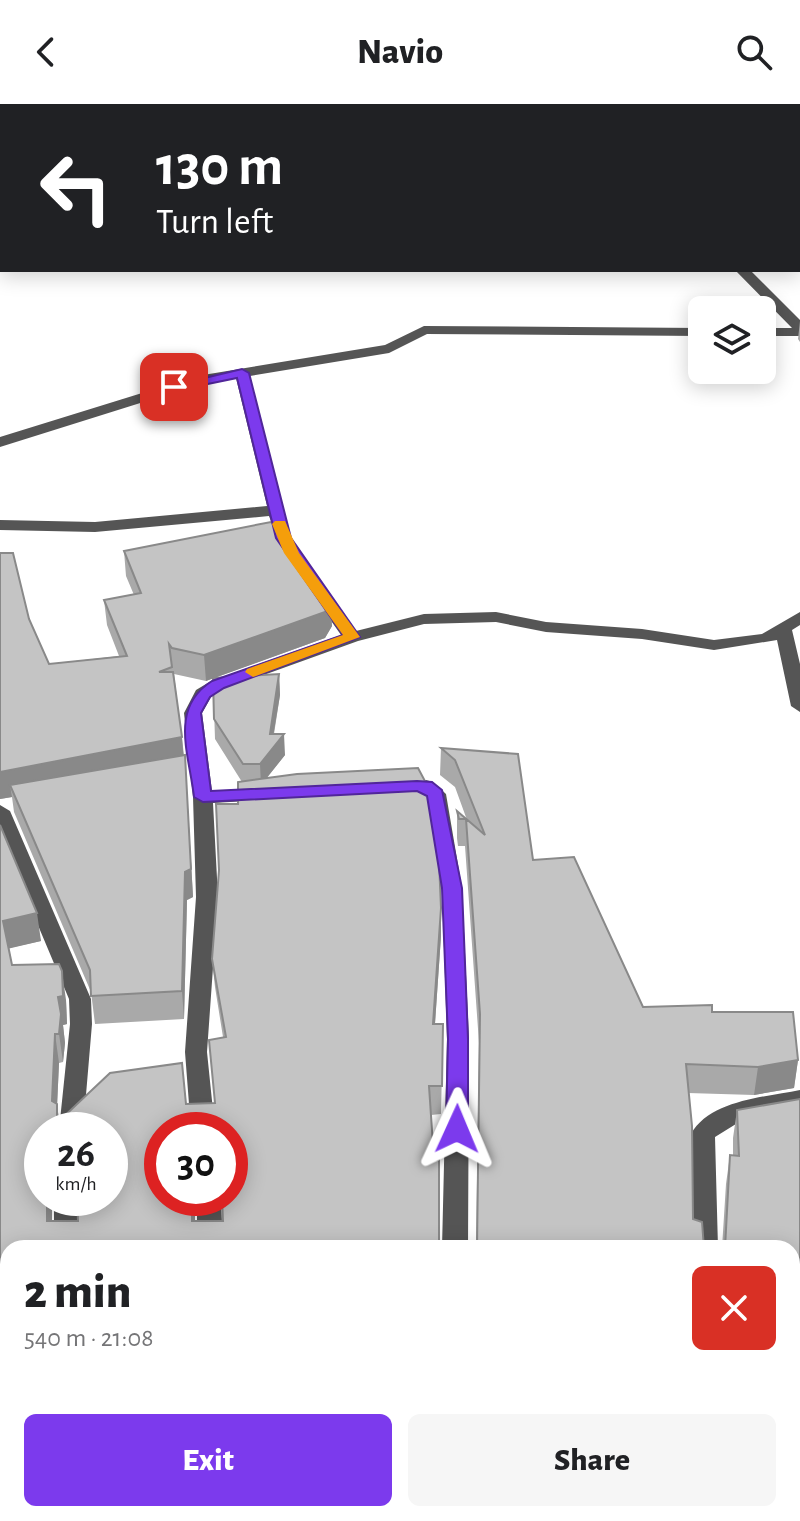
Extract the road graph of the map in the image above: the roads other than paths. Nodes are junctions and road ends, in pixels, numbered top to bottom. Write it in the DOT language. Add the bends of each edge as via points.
graph roads {
  1 [pos="744,272"];
  2 [pos="800,330"];
  3 [pos="776,331"];
  4 [pos="688,332"];
  5 [pos="242,373"];
  6 [pos="0,442"];
  7 [pos="276,510"];
  8 [pos="0,525"];
  9 [pos="792,622"];
  10 [pos="352,637"];
  11 [pos="800,706"];
  12 [pos="371,788"];
  13 [pos="279,793"];
  14 [pos="203,797"];
  15 [pos="5,807"];
  16 [pos="800,1099"];
  17 [pos="73,1112"];
  18 [pos="201,1112"];
  19 [pos="66,1216"];
  20 [pos="209,1216"];
  21 [pos="67,1240"];
  22 [pos="210,1240"];
  23 [pos="455,1240"];
  24 [pos="705,1240"];
  1 -- 2 [label="street"];
  2 -- 3 [label="street"];
  4 -- 5 [label="street" via="424,330 389,349"];
  5 -- 6 [label="street" via="131,399"];
  5 -- 7 [label="street"];
  7 -- 8 [label="street" via="95,527"];
  7 -- 10 [label="street" via="283,538"];
  9 -- 10 [label="street" via="767,639 714,645 466,616 424,619"];
  9 -- 11 [label="street"];
  10 -- 14 [label="street" via="203,694 193,713 193,771"];
  12 -- 23 [label="street" via="426,786 436,794 452,888 458,1039"];
  13 -- 14 [label="street"];
  14 -- 18 [label="street" via="207,897 196,1052"];
  15 -- 17 [label="street" via="80,999"];
  16 -- 24 [label="street" via="733,1113 703,1134"];
  19 -- 21 [label="street"];
  20 -- 22 [label="street"];
}
